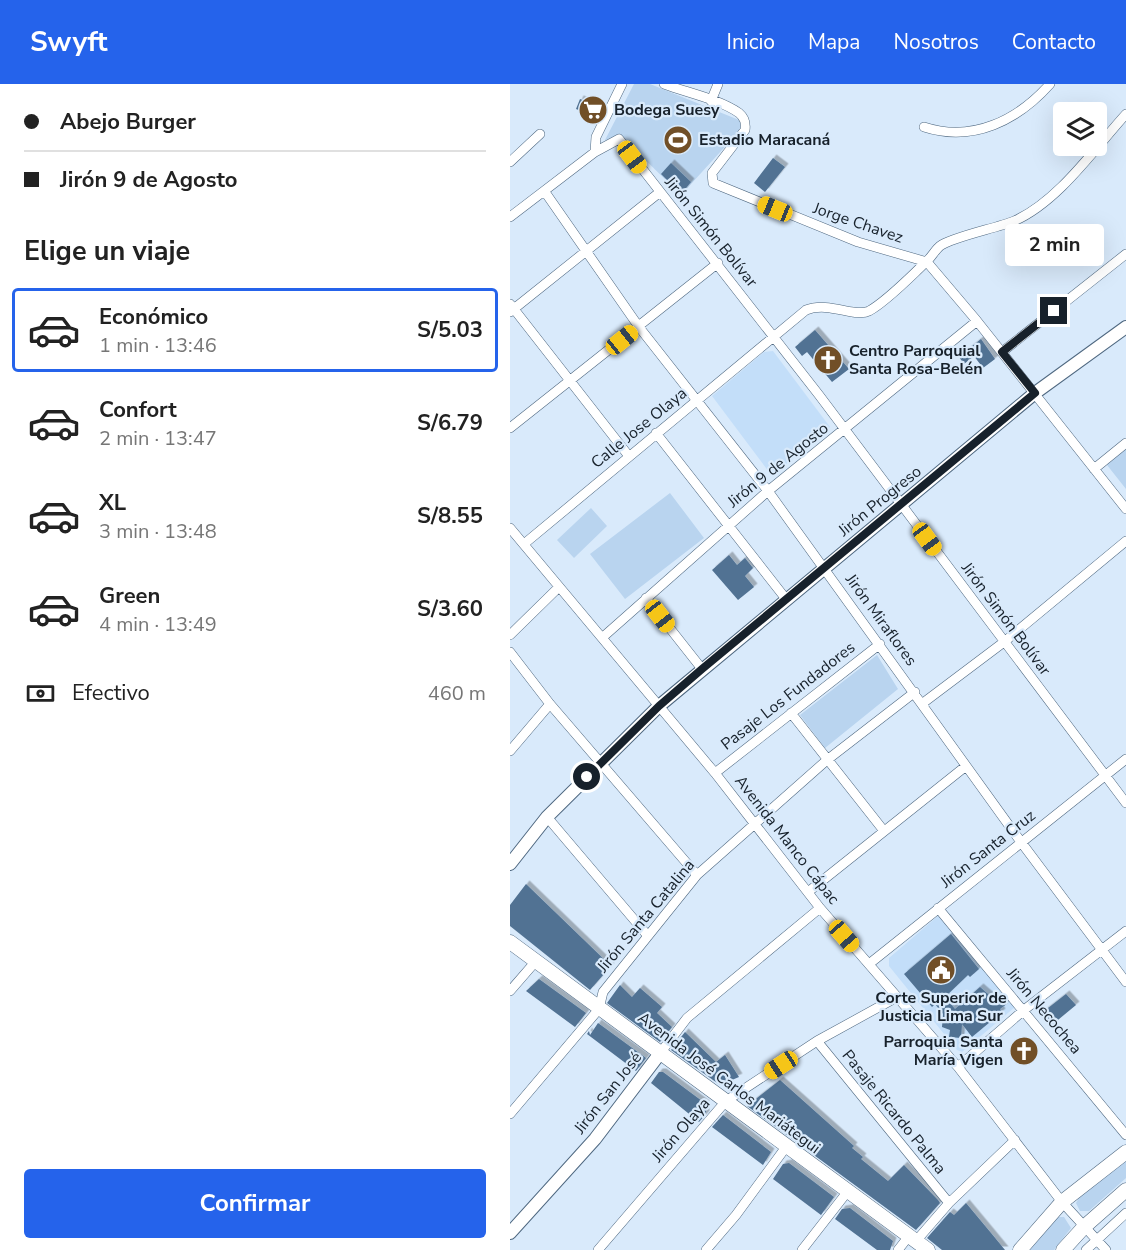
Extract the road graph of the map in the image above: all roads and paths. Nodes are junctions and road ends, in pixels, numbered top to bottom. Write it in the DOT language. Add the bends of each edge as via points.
graph roads {
  1 [pos="622,84"];
  2 [pos="664,84"];
  3 [pos="718,84"];
  4 [pos="1050,84"];
  5 [pos="711,101"];
  6 [pos="1126,114"];
  7 [pos="924,127"];
  8 [pos="540,134"];
  9 [pos="595,152"];
  10 [pos="510,162"];
  11 [pos="545,192"];
  12 [pos="660,192"];
  13 [pos="510,217"];
  14 [pos="586,249"];
  15 [pos="1126,254"];
  16 [pos="927,262"];
  17 [pos="718,263"];
  18 [pos="511,308"];
  19 [pos="977,321"];
  20 [pos="639,327"];
  21 [pos="1126,327"];
  22 [pos="773,336"];
  23 [pos="1002,352"];
  24 [pos="572,381"];
  25 [pos="1035,393"];
  26 [pos="697,399"];
  27 [pos="510,428"];
  28 [pos="844,430"];
  29 [pos="656,434"];
  30 [pos="1126,443"];
  31 [pos="628,455"];
  32 [pos="1095,469"];
  33 [pos="768,491"];
  34 [pos="902,504"];
  35 [pos="1126,509"];
  36 [pos="728,525"];
  37 [pos="510,528"];
  38 [pos="1126,541"];
  39 [pos="524,544"];
  40 [pos="824,567"];
  41 [pos="560,587"];
  42 [pos="646,598"];
  43 [pos="786,598"];
  44 [pos="510,635"];
  45 [pos="603,637"];
  46 [pos="1004,642"];
  47 [pos="880,644"];
  48 [pos="510,652"];
  49 [pos="702,669"];
  50 [pos="915,692"];
  51 [pos="923,703"];
  52 [pos="550,704"];
  53 [pos="659,706"];
  54 [pos="791,713"];
  55 [pos="510,751"];
  56 [pos="1126,759"];
  57 [pos="827,760"];
  58 [pos="601,764"];
  59 [pos="966,766"];
  60 [pos="715,773"];
  61 [pos="1104,775"];
  62 [pos="1126,803"];
  63 [pos="547,817"];
  64 [pos="754,822"];
  65 [pos="884,831"];
  66 [pos="1021,842"];
  67 [pos="510,864"];
  68 [pos="697,875"];
  69 [pos="808,892"];
  70 [pos="820,908"];
  71 [pos="938,908"];
  72 [pos="1126,931"];
  73 [pos="648,936"];
  74 [pos="510,942"];
  75 [pos="1100,950"];
  76 [pos="536,961"];
  77 [pos="869,964"];
  78 [pos="1126,982"];
  79 [pos="510,991"];
  80 [pos="897,997"];
  81 [pos="599,1009"];
  82 [pos="1024,1010"];
  83 [pos="817,1041"];
  84 [pos="661,1052"];
  85 [pos="958,1067"];
  86 [pos="726,1101"];
  87 [pos="510,1114"];
  88 [pos="1126,1135"];
  89 [pos="1015,1140"];
  90 [pos="786,1147"];
  91 [pos="1126,1152"];
  92 [pos="848,1191"];
  93 [pos="1126,1191"];
  94 [pos="1062,1202"];
  95 [pos="949,1203"];
  96 [pos="1126,1213"];
  97 [pos="1084,1227"];
  98 [pos="510,1233"];
  99 [pos="912,1238"];
  100 [pos="1096,1239"];
  101 [pos="598,1250"];
  102 [pos="706,1250"];
  103 [pos="802,1250"];
  104 [pos="898,1250"];
  105 [pos="928,1250"];
  106 [pos="1020,1250"];
  107 [pos="1063,1250"];
  108 [pos="1086,1250"];
  109 [pos="1106,1250"];
  1 -- 9 [label="street" via="596,137"];
  2 -- 5 [label="street"];
  3 -- 5 [label="street"];
  4 -- 7 [label="street" via="1013,116 986,130 945,132"];
  5 -- 16 [label="street, Jorge Chavez" via="740,114 746,123 745,130 712,173 713,183 858,243"];
  6 -- 16 [label="street, Calle Jose Olaya" via="1088,162 1053,194 1016,220 941,245"];
  8 -- 10 [label="street"];
  9 -- 11 [label="street"];
  9 -- 12 [label="street, Jirón Simón Bolívar" via="619,139"];
  11 -- 13 [label="street"];
  11 -- 14 [label="street, Jirón Miraflores"];
  12 -- 14 [label="street"];
  12 -- 17 [label="street, Jirón Simón Bolívar"];
  14 -- 18 [label="street"];
  14 -- 20 [label="street, Jirón Miraflores"];
  15 -- 23 [label="street"];
  16 -- 19 [label="street"];
  16 -- 22 [label="street, Calle Jose Olaya" via="869,311 813,307"];
  17 -- 20 [label="street"];
  17 -- 22 [label="street, Jirón Simón Bolívar"];
  18 -- 24 [label="street"];
  19 -- 23 [label="street"];
  19 -- 28 [label="street, Jirón 9 de Agosto"];
  20 -- 24 [label="street"];
  20 -- 26 [label="street, Jirón Miraflores"];
  21 -- 25 [label="street, Jirón Progreso"];
  22 -- 26 [label="street, Calle Jose Olaya"];
  22 -- 28 [label="street, Jirón Simón Bolívar"];
  23 -- 25 [label="street"];
  24 -- 27 [label="street"];
  24 -- 31 [label="street"];
  25 -- 32 [label="street"];
  25 -- 34 [label="street, Jirón Progreso"];
  26 -- 29 [label="street, Calle Jose Olaya"];
  26 -- 33 [label="street, Jirón Miraflores"];
  28 -- 33 [label="street, Jirón 9 de Agosto"];
  28 -- 34 [label="street, Jirón Simón Bolívar"];
  29 -- 31 [label="street, Calle Jose Olaya"];
  29 -- 36 [label="street"];
  30 -- 32 [label="street"];
  31 -- 39 [label="street, Calle Jose Olaya"];
  32 -- 35 [label="street"];
  33 -- 36 [label="street, Jirón 9 de Agosto"];
  33 -- 40 [label="street, Jirón Miraflores"];
  34 -- 40 [label="street, Jirón Progreso"];
  34 -- 46 [label="street, Jirón Simón Bolívar"];
  36 -- 42 [label="street, Jirón 9 de Agosto"];
  36 -- 43 [label="street"];
  37 -- 39 [label="street, Avenida Manco Cápac"];
  38 -- 46 [label="street"];
  39 -- 41 [label="street, Avenida Manco Cápac"];
  40 -- 43 [label="street, Jirón Progreso"];
  40 -- 47 [label="street, Jirón Miraflores"];
  41 -- 44 [label="street"];
  41 -- 45 [label="street, Avenida Manco Cápac"];
  42 -- 45 [label="street, Jirón 9 de Agosto"];
  42 -- 49 [label="street"];
  43 -- 49 [label="street, Jirón Progreso"];
  45 -- 53 [label="street, Avenida Manco Cápac"];
  46 -- 51 [label="street"];
  46 -- 61 [label="street, Jirón Simón Bolívar"];
  47 -- 50 [label="street, Jirón Miraflores"];
  47 -- 54 [label="street, Pasaje Los Fundadores"];
  48 -- 52 [label="street"];
  49 -- 53 [label="street, Jirón Progreso"];
  50 -- 51 [label="street, Jirón Miraflores"];
  50 -- 57 [label="street, Jirón Santa Catalina"];
  51 -- 59 [label="street, Jirón Miraflores"];
  52 -- 55 [label="street"];
  52 -- 58 [label="street"];
  53 -- 58 [label="street, Jirón Progreso"];
  53 -- 60 [label="street, Avenida Manco Cápac"];
  54 -- 57 [label="street"];
  54 -- 60 [label="street, Pasaje Los Fundadores"];
  56 -- 61 [label="street, Jirón Santa Cruz"];
  57 -- 64 [label="street, Jirón Santa Catalina"];
  57 -- 65 [label="street"];
  58 -- 63 [label="street, Jirón Progreso"];
  58 -- 68 [label="street"];
  59 -- 65 [label="street"];
  59 -- 66 [label="street, Jirón Miraflores"];
  60 -- 64 [label="street, Avenida Manco Cápac"];
  61 -- 62 [label="street, Jirón Simón Bolívar"];
  61 -- 66 [label="street, Jirón Santa Cruz"];
  63 -- 67 [label="street, Jirón Progreso"];
  63 -- 73 [label="street"];
  64 -- 68 [label="street, Jirón Santa Catalina"];
  64 -- 69 [label="street, Avenida Manco Cápac"];
  65 -- 69 [label="street"];
  66 -- 71 [label="street, Jirón Santa Cruz"];
  66 -- 75 [label="street, Jirón Miraflores"];
  68 -- 73 [label="street, Jirón Santa Catalina"];
  69 -- 70 [label="street, Avenida Manco Cápac"];
  70 -- 77 [label="street, Avenida Manco Cápac"];
  70 -- 84 [label="street, Jirón San José" via="693,1013"];
  71 -- 77 [label="street, Jirón Santa Cruz"];
  71 -- 82 [label="street, Jirón Necochea"];
  72 -- 75 [label="street"];
  73 -- 81 [label="street, Jirón Santa Catalina" via="603,992"];
  74 -- 76 [label="main road, Avenida José Carlos Mariátegui"];
  75 -- 78 [label="street, Jirón Miraflores"];
  75 -- 82 [label="street"];
  76 -- 79 [label="street"];
  76 -- 81 [label="main road, Avenida José Carlos Mariátegui"];
  77 -- 80 [label="street, Avenida Manco Cápac"];
  80 -- 83 [label="street, Jirón Olaya"];
  80 -- 85 [label="street, Avenida Manco Cápac"];
  81 -- 84 [label="main road, Avenida José Carlos Mariátegui"];
  81 -- 87 [label="street, Jirón Santa Catalina"];
  82 -- 85 [label="street"];
  82 -- 88 [label="street, Jirón Necochea"];
  83 -- 86 [label="street, Jirón Olaya"];
  83 -- 95 [label="street, Pasaje Ricardo Palma"];
  84 -- 86 [label="main road, Avenida José Carlos Mariátegui"];
  84 -- 98 [label="street, Jirón San José" via="595,1139"];
  85 -- 89 [label="street, Avenida Manco Cápac"];
  86 -- 90 [label="main road, Avenida José Carlos Mariátegui"];
  86 -- 101 [label="street, Jirón Olaya"];
  89 -- 94 [label="street, Avenida Manco Cápac"];
  89 -- 95 [label="street"];
  90 -- 92 [label="main road, Avenida José Carlos Mariátegui"];
  90 -- 102 [label="street"];
  91 -- 94 [label="main road"];
  92 -- 99 [label="main road, Avenida José Carlos Mariátegui"];
  92 -- 103 [label="street"];
  93 -- 97 [label="main road"];
  94 -- 97 [label="street, Avenida Manco Cápac"];
  94 -- 106 [label="main road"];
  95 -- 99 [label="street"];
  96 -- 100 [label="street"];
  97 -- 100 [label="street, Avenida Manco Cápac"];
  97 -- 107 [label="main road"];
  99 -- 104 [label="street"];
  99 -- 105 [label="main road, Avenida José Carlos Mariátegui"];
  100 -- 108 [label="street"];
  100 -- 109 [label="street, Avenida Manco Cápac"];
}
